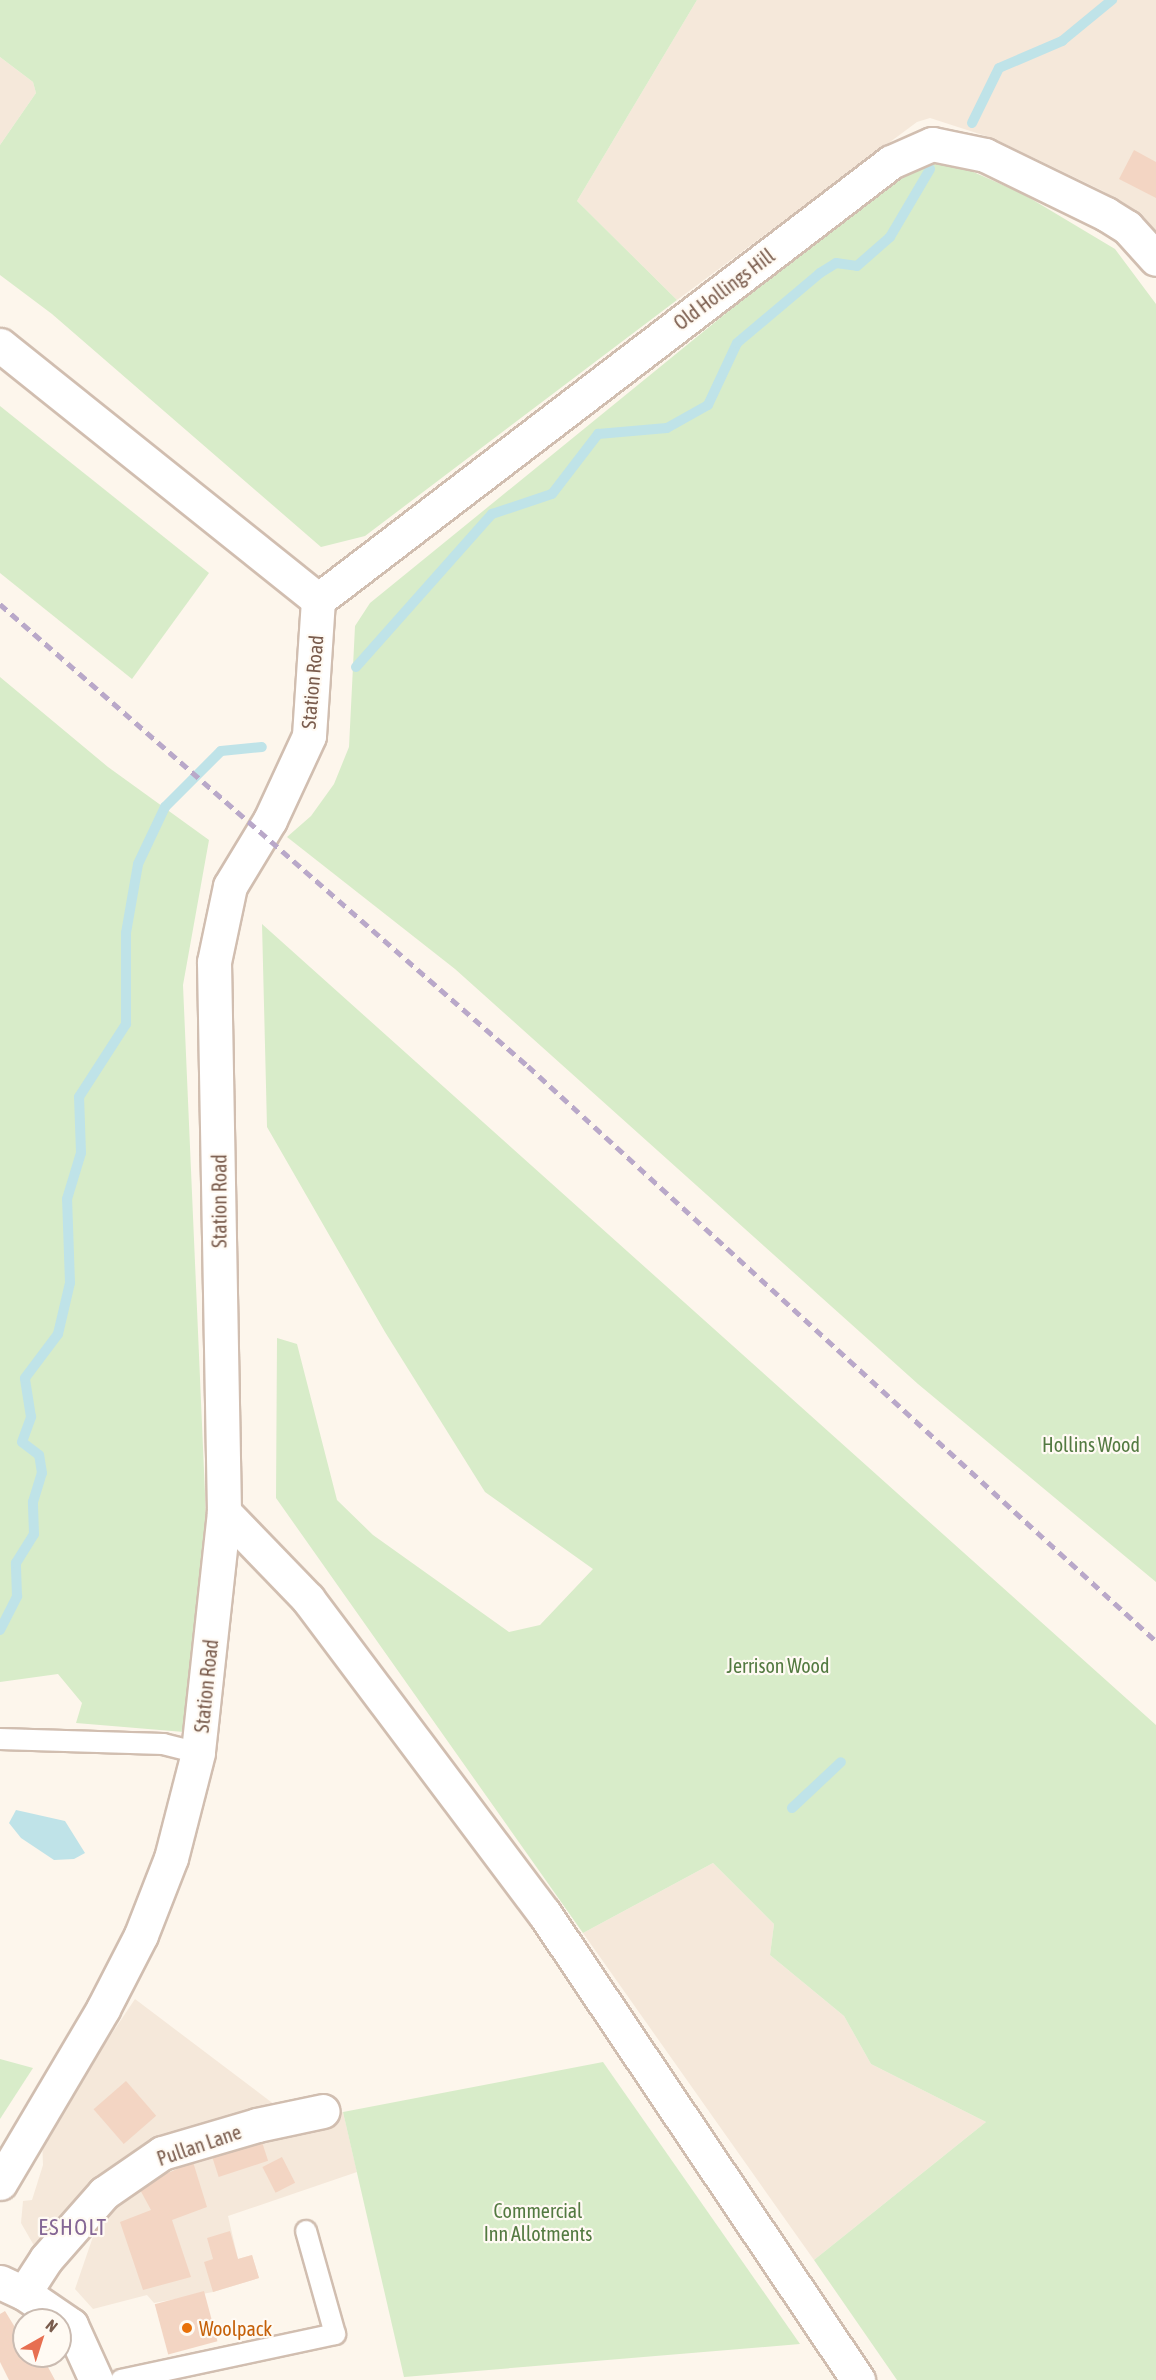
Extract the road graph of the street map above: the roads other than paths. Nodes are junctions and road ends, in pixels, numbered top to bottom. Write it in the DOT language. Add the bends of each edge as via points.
graph roads {
  1 [pos="1156,259"];
  2 [pos="0,345"];
  3 [pos="318,600"];
  4 [pos="224,1512"];
  5 [pos="0,1740"];
  6 [pos="198,1753"];
  7 [pos="323,2111"];
  8 [pos="0,2183"];
  9 [pos="306,2231"];
  10 [pos="12,2288"];
  11 [pos="96,2380"];
  12 [pos="122,2380"];
  13 [pos="858,2380"];
  1 -- 3 [label="street, Old Hollings Hill" via="1127,227 1106,214 985,155 932,144 891,162"];
  2 -- 3 [label="street"];
  3 -- 4 [label="street, Station Road" via="309,736 270,820 230,886 213,962"];
  4 -- 6 [label="street, Station Road"];
  4 -- 13 [label="street" via="308,1599 544,1913"];
  5 -- 6 [label="lane" via="163,1744"];
  6 -- 8 [label="street, Station Road" via="171,1858 141,1935 103,2009"];
  7 -- 10 [label="street, Pullan Lane" via="257,2125 162,2153 104,2193 46,2259"];
  9 -- 12 [label="lane" via="335,2334"];
  10 -- 11 [label="street" via="71,2325"];
}
